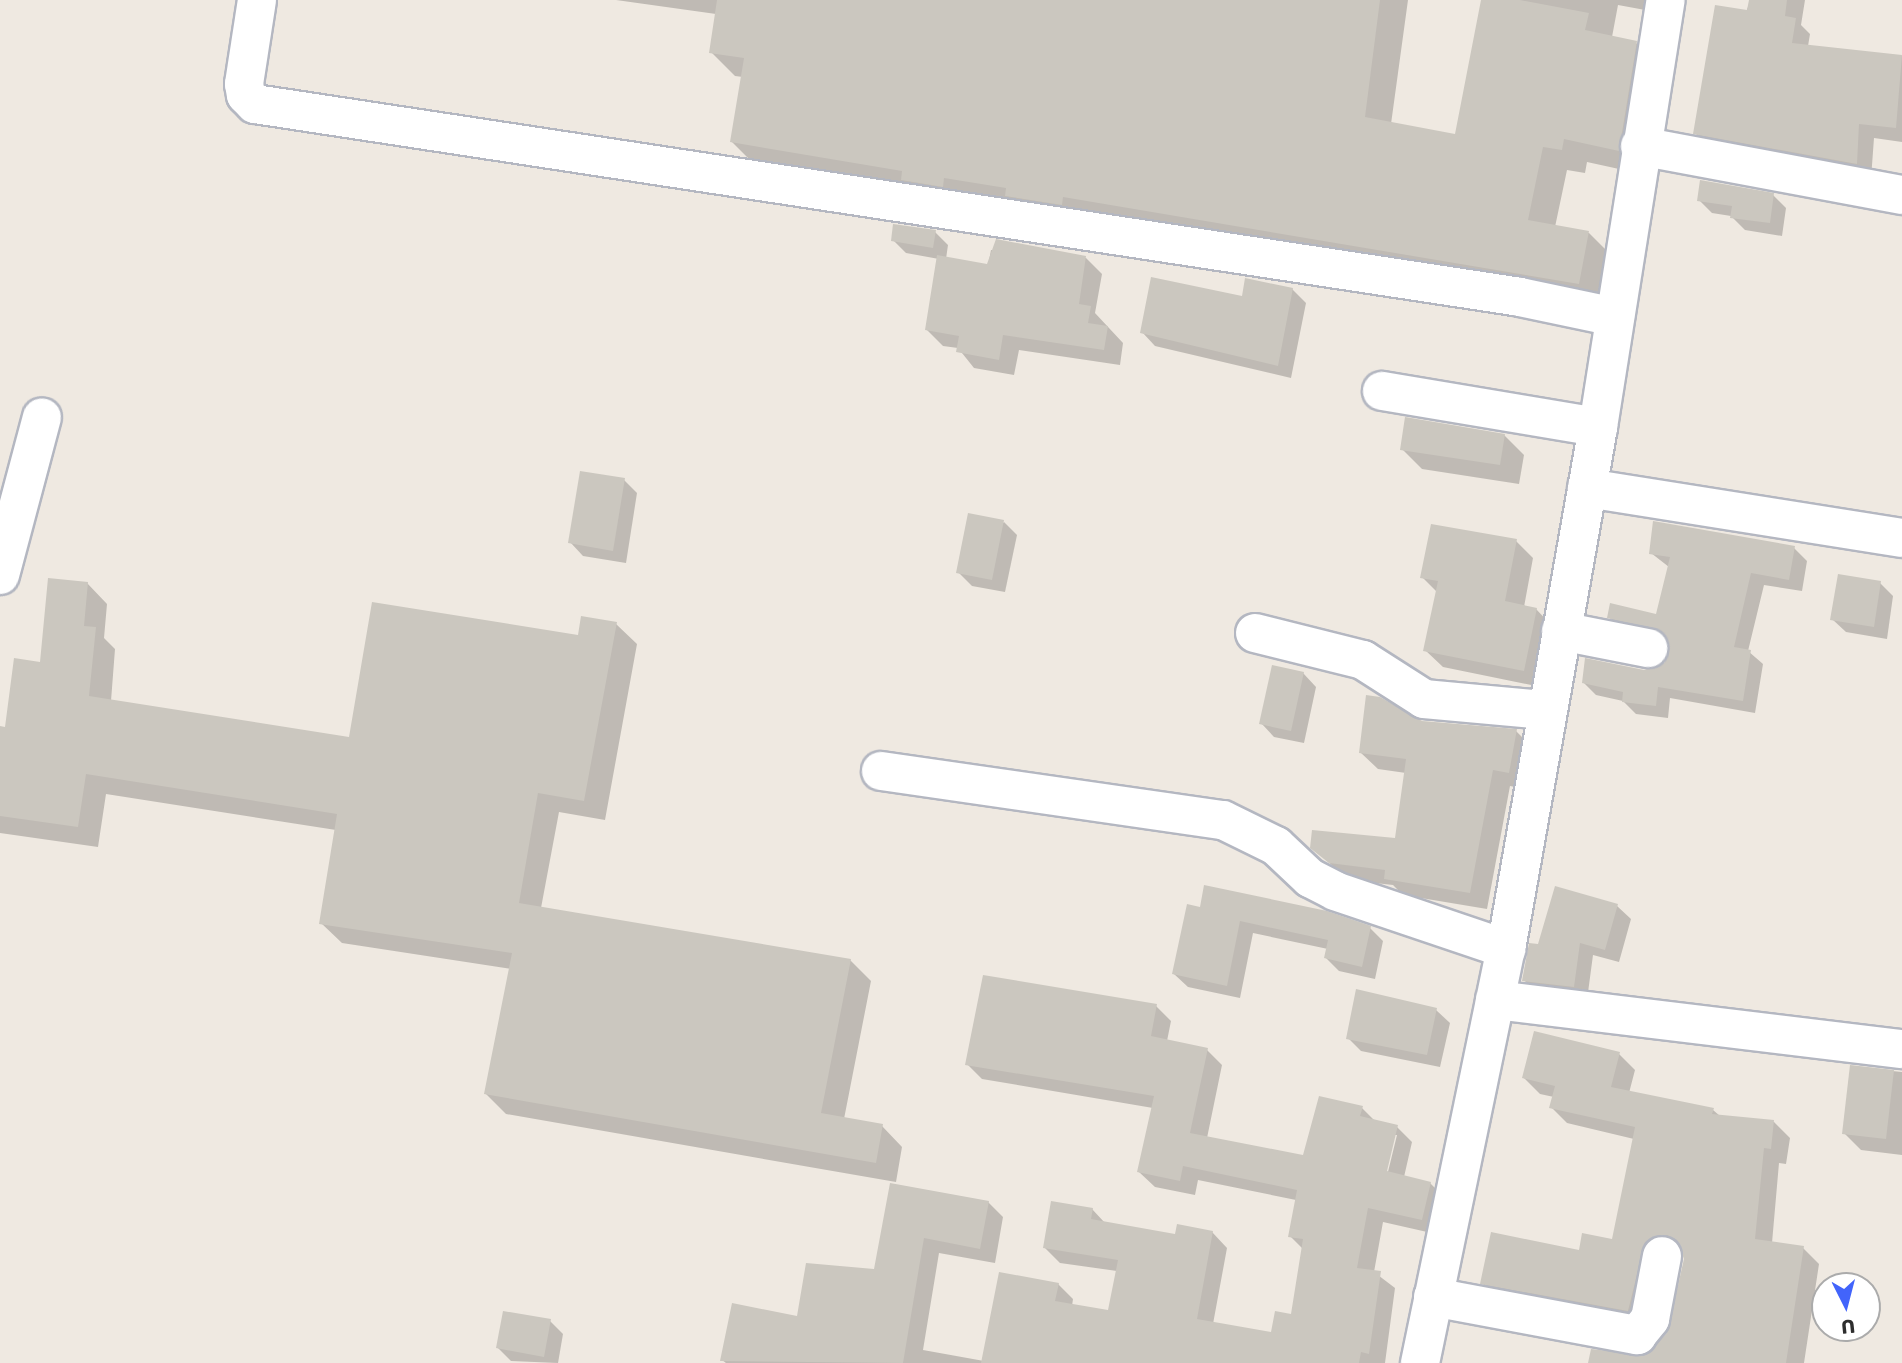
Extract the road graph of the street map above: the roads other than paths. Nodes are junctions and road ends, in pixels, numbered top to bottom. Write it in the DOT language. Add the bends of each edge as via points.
graph roads {
  1 [pos="257,0"];
  2 [pos="1666,0"];
  3 [pos="1640,146"];
  4 [pos="1902,195"];
  5 [pos="1615,317"];
  6 [pos="1382,391"];
  7 [pos="42,417"];
  8 [pos="1598,428"];
  9 [pos="1587,488"];
  10 [pos="1902,538"];
  11 [pos="0,575"];
  12 [pos="1561,631"];
  13 [pos="1255,633"];
  14 [pos="1648,648"];
  15 [pos="1546,710"];
  16 [pos="881,771"];
  17 [pos="1506,949"];
  18 [pos="1495,1000"];
  19 [pos="1902,1049"];
  20 [pos="1662,1255"];
  21 [pos="1433,1297"];
  22 [pos="1420,1363"];
  1 -- 5 [label="street" via="244,84 246,95 255,104 1520,297"];
  2 -- 3 [label="street"];
  3 -- 4 [label="street"];
  3 -- 5 [label="street"];
  5 -- 8 [label="street"];
  6 -- 8 [label="street"];
  7 -- 11 [label="street"];
  8 -- 9 [label="street"];
  9 -- 10 [label="street"];
  9 -- 12 [label="street"];
  12 -- 14 [label="street"];
  12 -- 15 [label="street"];
  13 -- 15 [label="street" via="1363,660 1424,699"];
  15 -- 17 [label="street"];
  16 -- 17 [label="street" via="1236,824 1276,846 1310,878 1335,891"];
  17 -- 18 [label="street"];
  18 -- 19 [label="street"];
  18 -- 21 [label="street"];
  20 -- 21 [label="street" via="1650,1319 1636,1335"];
  21 -- 22 [label="street"];
}
